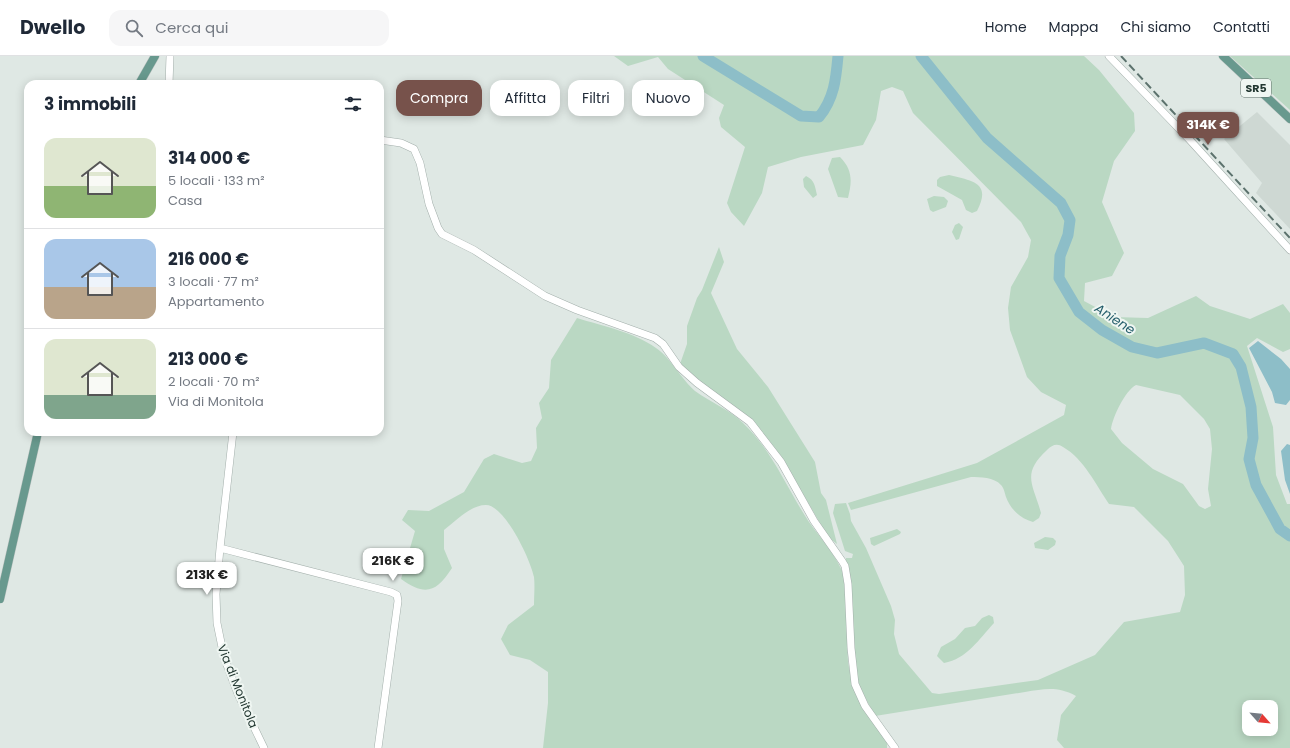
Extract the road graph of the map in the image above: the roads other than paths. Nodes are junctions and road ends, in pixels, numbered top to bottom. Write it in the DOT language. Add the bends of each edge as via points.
graph roads {
  1 [pos="155,56"];
  2 [pos="170,56"];
  3 [pos="1109,56"];
  4 [pos="1223,56"];
  5 [pos="141,80"];
  6 [pos="169,80"];
  7 [pos="1290,119"];
  8 [pos="384,141"];
  9 [pos="1290,250"];
  10 [pos="37,436"];
  11 [pos="233,436"];
  12 [pos="220,548"];
  13 [pos="0,599"];
  14 [pos="264,748"];
  15 [pos="378,748"];
  16 [pos="895,748"];
  1 -- 5 [label="main road"];
  2 -- 6 [label="street"];
  3 -- 9 [label="street"];
  4 -- 7 [label="main road, SR5"];
  8 -- 16 [label="street" via="401,143 414,149 420,163 429,204 442,234 474,250 545,296 655,338 664,344 679,367 697,383 750,422 781,462 814,521 845,566 856,684 865,706"];
  10 -- 13 [label="main road"];
  11 -- 12 [label="street, Via di Monitola"];
  12 -- 14 [label="street, Via di Monitola" via="216,602 220,639 238,694"];
  12 -- 15 [label="street" via="397,595"];
}
